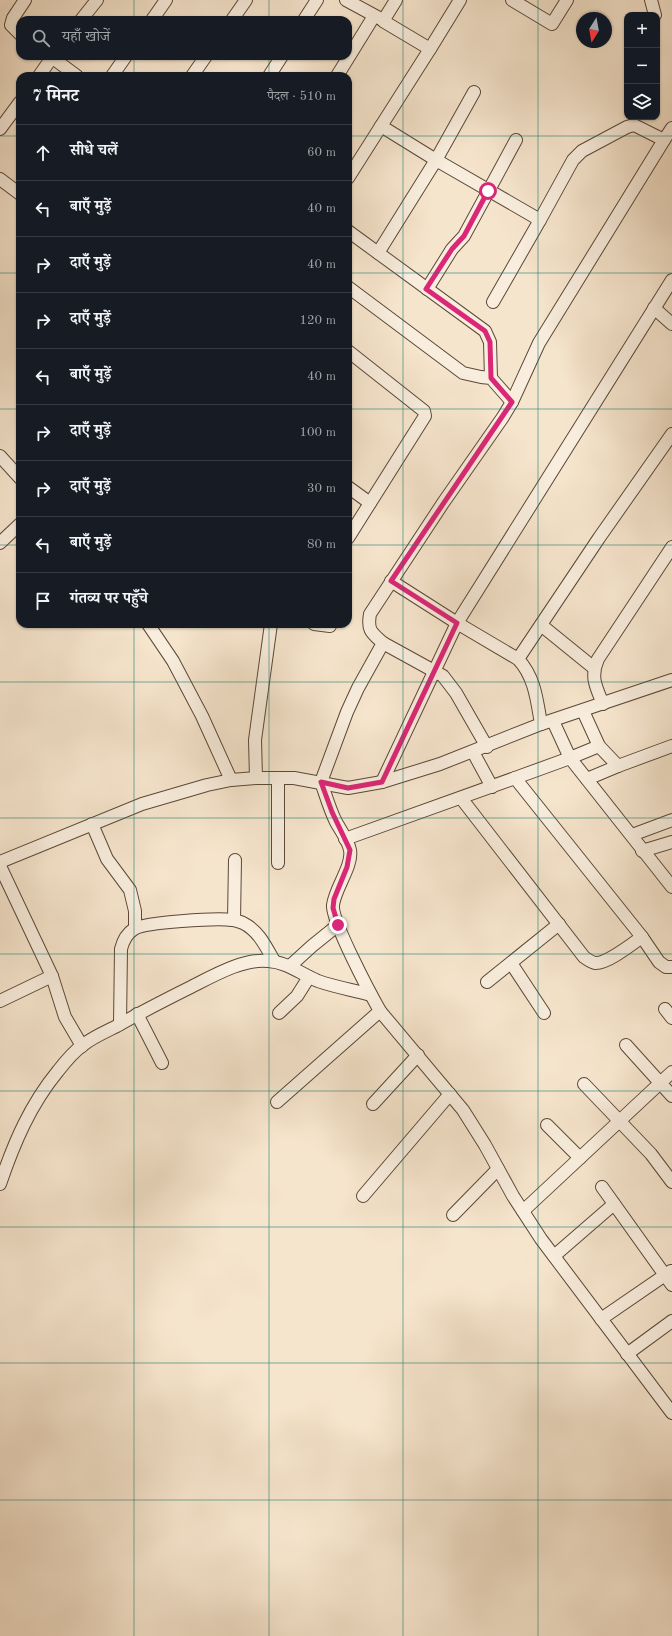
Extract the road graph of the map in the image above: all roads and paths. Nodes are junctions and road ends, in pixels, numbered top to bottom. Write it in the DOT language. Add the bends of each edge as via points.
graph roads {
  1 [pos="25,0"];
  2 [pos="97,0"];
  3 [pos="166,0"];
  4 [pos="246,0"];
  5 [pos="317,0"];
  6 [pos="346,0"];
  7 [pos="396,0"];
  8 [pos="460,0"];
  9 [pos="512,0"];
  10 [pos="567,0"];
  11 [pos="650,0"];
  12 [pos="655,12"];
  13 [pos="84,16"];
  14 [pos="155,16"];
  15 [pos="235,16"];
  16 [pos="307,16"];
  17 [pos="379,18"];
  18 [pos="16,30"];
  19 [pos="430,49"];
  20 [pos="352,55"];
  21 [pos="50,60"];
  22 [pos="56,60"];
  23 [pos="123,60"];
  24 [pos="203,60"];
  25 [pos="279,60"];
  26 [pos="349,60"];
  27 [pos="42,72"];
  28 [pos="72,72"];
  29 [pos="115,72"];
  30 [pos="195,72"];
  31 [pos="272,72"];
  32 [pos="340,72"];
  33 [pos="474,92"];
  34 [pos="16,107"];
  35 [pos="381,126"];
  36 [pos="672,128"];
  37 [pos="0,129"];
  38 [pos="516,140"];
  39 [pos="664,140"];
  40 [pos="436,160"];
  41 [pos="352,172"];
  42 [pos="0,179"];
  43 [pos="16,191"];
  44 [pos="488,191"];
  45 [pos="540,220"];
  46 [pos="352,234"];
  47 [pos="378,253"];
  48 [pos="672,280"];
  49 [pos="426,289"];
  50 [pos="352,290"];
  51 [pos="493,302"];
  52 [pos="654,308"];
  53 [pos="672,324"];
  54 [pos="352,353"];
  55 [pos="491,378"];
  56 [pos="512,402"];
  57 [pos="672,434"];
  58 [pos="0,456"];
  59 [pos="16,474"];
  60 [pos="352,490"];
  61 [pos="370,503"];
  62 [pos="16,528"];
  63 [pos="352,532"];
  64 [pos="0,543"];
  65 [pos="672,547"];
  66 [pos="391,581"];
  67 [pos="457,623"];
  68 [pos="541,625"];
  69 [pos="151,628"];
  70 [pos="270,628"];
  71 [pos="383,643"];
  72 [pos="518,659"];
  73 [pos="594,668"];
  74 [pos="434,671"];
  75 [pos="672,680"];
  76 [pos="603,704"];
  77 [pos="583,711"];
  78 [pos="553,721"];
  79 [pos="541,724"];
  80 [pos="599,746"];
  81 [pos="672,746"];
  82 [pos="487,747"];
  83 [pos="473,752"];
  84 [pos="570,758"];
  85 [pos="618,766"];
  86 [pos="256,778"];
  87 [pos="278,778"];
  88 [pos="515,778"];
  89 [pos="587,779"];
  90 [pos="231,780"];
  91 [pos="321,782"];
  92 [pos="382,782"];
  93 [pos="492,786"];
  94 [pos="461,798"];
  95 [pos="672,820"];
  96 [pos="92,824"];
  97 [pos="632,836"];
  98 [pos="345,839"];
  99 [pos="672,842"];
  100 [pos="642,851"];
  101 [pos="2,860"];
  102 [pos="235,860"];
  103 [pos="278,863"];
  104 [pos="672,887"];
  105 [pos="234,920"];
  106 [pos="559,924"];
  107 [pos="338,925"];
  108 [pos="135,928"];
  109 [pos="642,937"];
  110 [pos="274,962"];
  111 [pos="510,963"];
  112 [pos="290,966"];
  113 [pos="672,967"];
  114 [pos="52,976"];
  115 [pos="309,977"];
  116 [pos="487,982"];
  117 [pos="371,995"];
  118 [pos="0,1001"];
  119 [pos="380,1011"];
  120 [pos="279,1013"];
  121 [pos="544,1013"];
  122 [pos="138,1014"];
  123 [pos="120,1024"];
  124 [pos="626,1045"];
  125 [pos="82,1046"];
  126 [pos="418,1055"];
  127 [pos="162,1063"];
  128 [pos="672,1072"];
  129 [pos="584,1084"];
  130 [pos="660,1084"];
  131 [pos="450,1094"];
  132 [pos="672,1096"];
  133 [pos="277,1102"];
  134 [pos="373,1104"];
  135 [pos="620,1121"];
  136 [pos="547,1125"];
  137 [pos="580,1158"];
  138 [pos="498,1169"];
  139 [pos="672,1182"];
  140 [pos="0,1184"];
  141 [pos="602,1187"];
  142 [pos="363,1196"];
  143 [pos="614,1204"];
  144 [pos="523,1211"];
  145 [pos="453,1215"];
  146 [pos="554,1256"];
  147 [pos="670,1277"];
  148 [pos="601,1319"];
  149 [pos="672,1322"];
  150 [pos="627,1354"];
  151 [pos="672,1413"];
  1 -- 18 [label="street" via="13,18 11,25"];
  2 -- 13 [label="street"];
  3 -- 14 [label="street"];
  4 -- 15 [label="street"];
  5 -- 16 [label="street"];
  6 -- 17 [label="street"];
  7 -- 17 [label="street"];
  8 -- 19 [label="street"];
  9 -- 10 [label="street" via="552,24"];
  11 -- 12 [label="street"];
  17 -- 19 [label="street"];
  17 -- 20 [label="street"];
  19 -- 35 [label="street"];
  21 -- 27 [label="street"];
  22 -- 28 [label="street"];
  23 -- 29 [label="street"];
  24 -- 30 [label="street"];
  25 -- 31 [label="street"];
  26 -- 32 [label="street"];
  33 -- 40 [label="street"];
  34 -- 37 [label="street"];
  35 -- 40 [label="street"];
  35 -- 41 [label="street"];
  36 -- 39 [label="street"];
  38 -- 44 [label="street"];
  39 -- 45 [label="street" via="634,126 627,127 582,151 573,160"];
  39 -- 56 [label="street" via="539,343"];
  40 -- 44 [label="street"];
  40 -- 47 [label="street"];
  42 -- 43 [label="street"];
  44 -- 45 [label="street"];
  44 -- 49 [label="street" via="464,236 452,249"];
  45 -- 51 [label="street"];
  46 -- 47 [label="street"];
  47 -- 49 [label="street"];
  48 -- 52 [label="street"];
  49 -- 55 [label="street" via="485,331 490,342"];
  50 -- 55 [label="street" via="463,373"];
  52 -- 53 [label="street"];
  52 -- 67 [label="street"];
  54 -- 61 [label="street" via="424,411 425,416"];
  55 -- 56 [label="street"];
  56 -- 66 [label="street"];
  57 -- 68 [label="street"];
  58 -- 59 [label="street"];
  60 -- 61 [label="street"];
  61 -- 63 [label="street"];
  62 -- 64 [label="street"];
  65 -- 73 [label="street" via="602,651"];
  66 -- 67 [label="street"];
  66 -- 71 [label="street" via="370,614 368,624 370,631"];
  67 -- 72 [label="street"];
  67 -- 74 [label="street"];
  68 -- 72 [label="street"];
  68 -- 73 [label="street"];
  69 -- 90 [label="street" via="173,661"];
  70 -- 86 [label="street" via="256,740"];
  71 -- 74 [label="street"];
  71 -- 91 [label="street" via="347,712"];
  72 -- 79 [label="street" via="530,676"];
  73 -- 76 [label="street" via="593,676"];
  74 -- 82 [label="street" via="443,676 456,693"];
  74 -- 92 [label="street"];
  75 -- 76 [label="street"];
  76 -- 77 [label="street"];
  77 -- 78 [label="street"];
  77 -- 80 [label="street"];
  78 -- 79 [label="street"];
  78 -- 84 [label="street"];
  79 -- 82 [label="street"];
  80 -- 84 [label="street"];
  80 -- 85 [label="street"];
  81 -- 85 [label="street"];
  82 -- 83 [label="street"];
  83 -- 92 [label="street"];
  83 -- 93 [label="street"];
  84 -- 88 [label="street"];
  84 -- 89 [label="street"];
  85 -- 89 [label="street"];
  86 -- 87 [label="street"];
  86 -- 90 [label="street"];
  87 -- 91 [label="street"];
  87 -- 103 [label="street"];
  88 -- 93 [label="street"];
  88 -- 109 [label="street"];
  89 -- 97 [label="street"];
  90 -- 96 [label="street" via="142,804"];
  91 -- 92 [label="street" via="348,788"];
  91 -- 98 [label="street"];
  93 -- 94 [label="street"];
  94 -- 98 [label="street"];
  94 -- 106 [label="street"];
  95 -- 97 [label="street"];
  96 -- 101 [label="street"];
  96 -- 108 [label="street" via="107,859 130,890 135,911"];
  97 -- 100 [label="street"];
  98 -- 107 [label="street" via="350,850 350,858 334,899 333,908"];
  99 -- 100 [label="street"];
  100 -- 104 [label="street"];
  101 -- 114 [label="street"];
  102 -- 105 [label="street"];
  105 -- 108 [label="street" via="167,922"];
  105 -- 110 [label="street" via="258,935"];
  106 -- 109 [label="street" via="584,957 594,963 608,959"];
  106 -- 111 [label="street"];
  107 -- 112 [label="street"];
  107 -- 117 [label="street"];
  108 -- 123 [label="street" via="123,940 121,949"];
  109 -- 113 [label="street" via="659,962 666,967"];
  110 -- 112 [label="street"];
  110 -- 122 [label="street" via="259,961 230,969"];
  111 -- 116 [label="street"];
  111 -- 121 [label="street"];
  112 -- 115 [label="street"];
  114 -- 118 [label="street"];
  114 -- 125 [label="street" via="65,1016"];
  115 -- 117 [label="street"];
  115 -- 120 [label="street" via="297,996"];
  117 -- 119 [label="street"];
  119 -- 126 [label="street"];
  119 -- 133 [label="street"];
  122 -- 123 [label="street"];
  122 -- 127 [label="street"];
  123 -- 125 [label="street"];
  124 -- 130 [label="street"];
  125 -- 140 [label="street" via="65,1062 28,1114"];
  126 -- 131 [label="street"];
  126 -- 134 [label="street"];
  128 -- 130 [label="street"];
  129 -- 135 [label="street"];
  130 -- 132 [label="street"];
  130 -- 135 [label="street"];
  131 -- 138 [label="street" via="474,1126"];
  131 -- 142 [label="street"];
  135 -- 137 [label="street"];
  135 -- 139 [label="street" via="651,1154"];
  136 -- 137 [label="street"];
  137 -- 144 [label="street"];
  138 -- 144 [label="street"];
  138 -- 145 [label="street"];
  141 -- 143 [label="street"];
  143 -- 146 [label="street"];
  143 -- 147 [label="street"];
  144 -- 146 [label="street"];
  146 -- 148 [label="street"];
  147 -- 148 [label="street"];
  148 -- 150 [label="street"];
  149 -- 150 [label="street"];
  150 -- 151 [label="street"];
}
